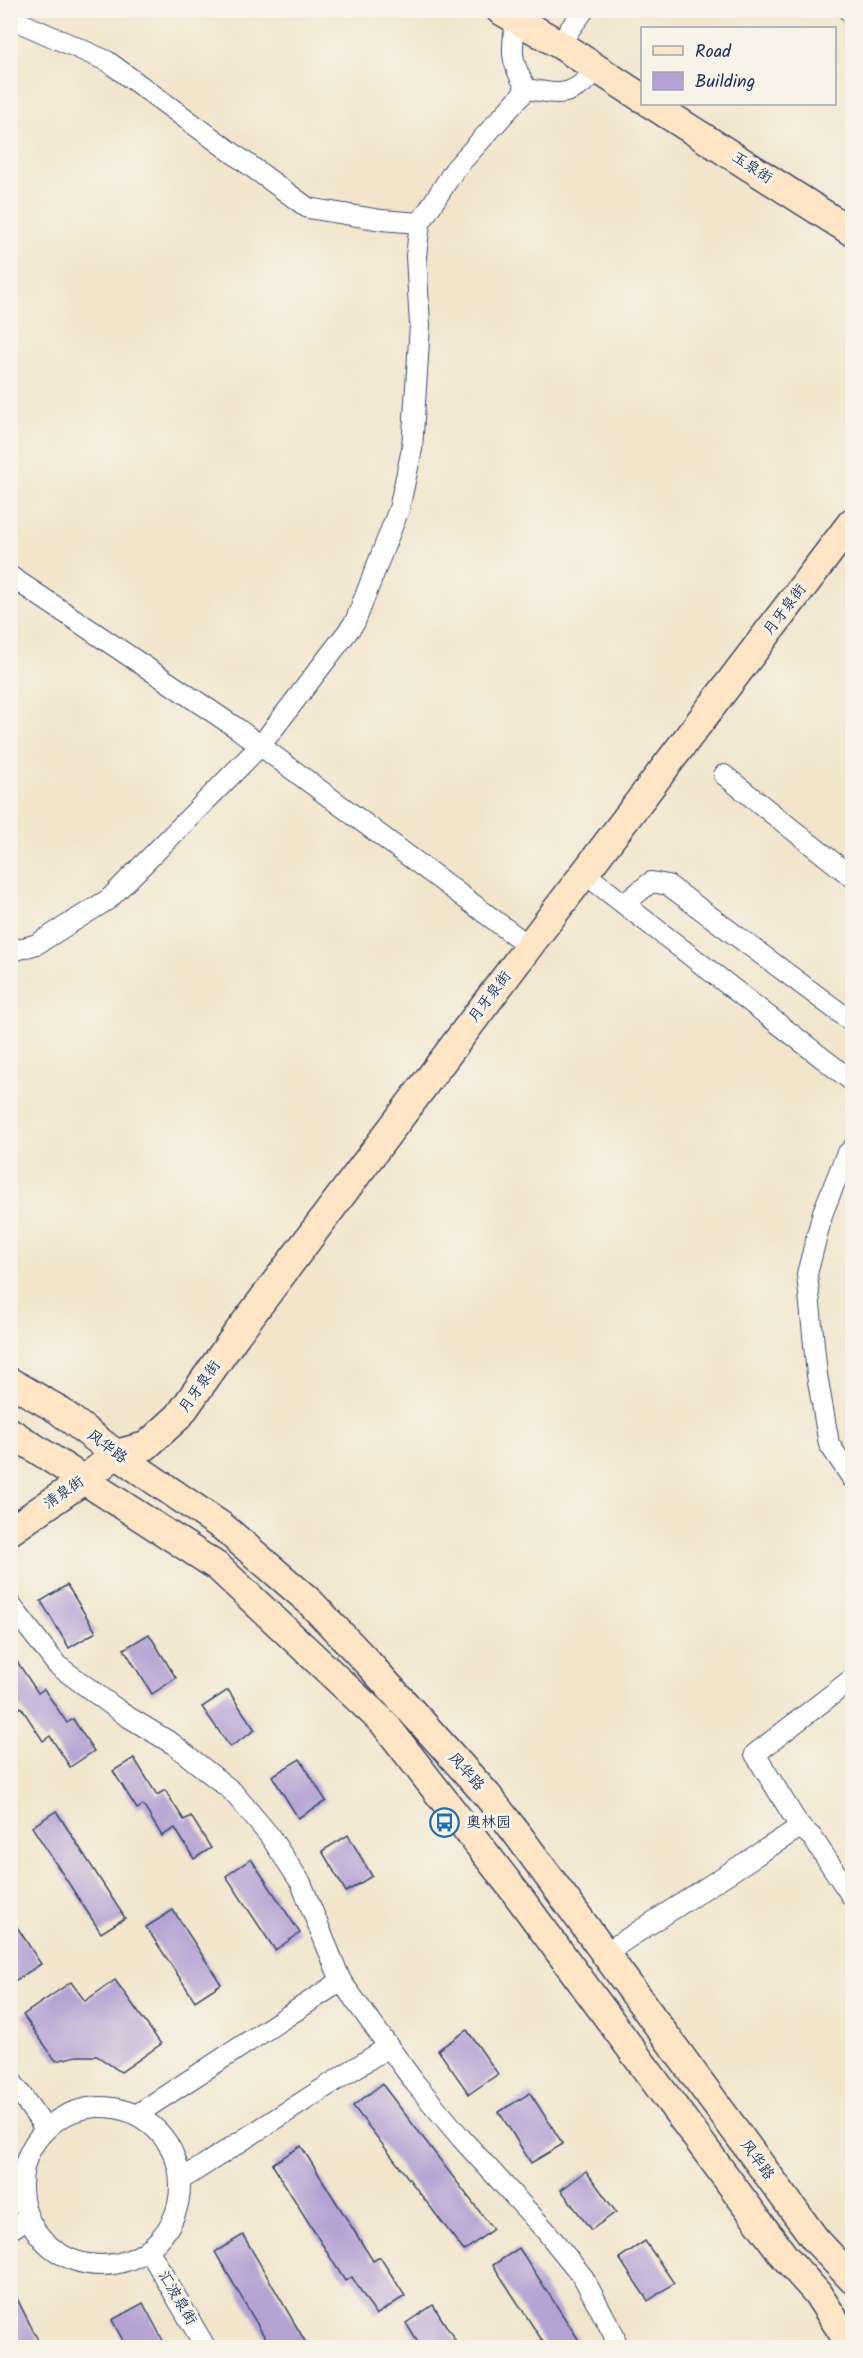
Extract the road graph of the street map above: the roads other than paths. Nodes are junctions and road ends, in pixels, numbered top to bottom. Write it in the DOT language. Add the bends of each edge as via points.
graph roads {
  1 [pos="584,10"];
  2 [pos="848,10"];
  3 [pos="852,14"];
  4 [pos="508,15"];
  5 [pos="10,18"];
  6 [pos="559,44"];
  7 [pos="599,70"];
  8 [pos="527,89"];
  9 [pos="641,97"];
  10 [pos="653,105"];
  11 [pos="420,223"];
  12 [pos="852,232"];
  13 [pos="852,522"];
  14 [pos="10,576"];
  15 [pos="261,746"];
  16 [pos="724,775"];
  17 [pos="584,873"];
  18 [pos="852,877"];
  19 [pos="624,904"];
  20 [pos="529,946"];
  21 [pos="10,952"];
  22 [pos="852,1019"];
  23 [pos="852,1081"];
  24 [pos="852,1149"];
  25 [pos="10,1382"];
  26 [pos="10,1432"];
  27 [pos="116,1454"];
  28 [pos="852,1478"];
  29 [pos="86,1479"];
  30 [pos="10,1531"];
  31 [pos="309,1601"];
  32 [pos="10,1604"];
  33 [pos="284,1630"];
  34 [pos="852,1679"];
  35 [pos="800,1827"];
  36 [pos="852,1897"];
  37 [pos="605,1953"];
  38 [pos="341,1981"];
  39 [pos="388,2047"];
  40 [pos="10,2079"];
  41 [pos="136,2115"];
  42 [pos="45,2128"];
  43 [pos="182,2179"];
  44 [pos="28,2218"];
  45 [pos="10,2230"];
  46 [pos="148,2249"];
  47 [pos="849,2276"];
  48 [pos="818,2293"];
  49 [pos="852,2347"];
  50 [pos="206,2348"];
  51 [pos="618,2348"];
  1 -- 6 [label="street"];
  2 -- 3 [label="street"];
  4 -- 6 [label="street"];
  4 -- 8 [label="street" via="515,69"];
  5 -- 11 [label="street" via="107,62 308,208"];
  6 -- 7 [label="street"];
  7 -- 8 [label="street" via="577,88 558,95"];
  7 -- 9 [label="street"];
  8 -- 11 [label="street" via="455,169"];
  10 -- 12 [label="street, 玉泉街"];
  11 -- 15 [label="street" via="416,256 420,325 412,449 399,509 355,622"];
  13 -- 17 [label="street, 月牙泉街"];
  14 -- 15 [label="street"];
  15 -- 20 [label="street"];
  15 -- 21 [label="street" via="109,899 37,944"];
  16 -- 18 [label="street"];
  17 -- 19 [label="street"];
  17 -- 20 [label="street, 月牙泉街"];
  19 -- 22 [label="street" via="651,882 668,885"];
  19 -- 23 [label="street"];
  20 -- 27 [label="street, 月牙泉街" via="179,1416 146,1446"];
  24 -- 28 [label="street" via="823,1212 807,1274 829,1444"];
  25 -- 27 [label="street, 风华路" via="57,1409"];
  26 -- 29 [label="street"];
  27 -- 29 [label="street, 清泉街"];
  27 -- 31 [label="street, 风华路" via="223,1527"];
  29 -- 30 [label="street, 清泉街"];
  29 -- 33 [label="street" via="218,1567"];
  31 -- 33 [label="street" via="289,1608"];
  31 -- 37 [label="street, 风华路" via="487,1795"];
  32 -- 38 [label="street" via="57,1665 125,1715 173,1744 232,1791 269,1835 301,1883"];
  33 -- 48 [label="street" via="384,1723 510,1885 784,2256"];
  34 -- 35 [label="street" via="755,1754"];
  35 -- 36 [label="street" via="812,1837"];
  35 -- 37 [label="street"];
  37 -- 47 [label="street, 风华路" via="815,2239"];
  38 -- 39 [label="street"];
  38 -- 41 [label="street"];
  39 -- 43 [label="street"];
  39 -- 51 [label="street" via="461,2138 583,2277"];
  40 -- 42 [label="street"];
  41 -- 42 [label="street" via="112,2107 83,2108"];
  41 -- 43 [label="street" via="158,2131 172,2152"];
  42 -- 44 [label="street" via="28,2152 21,2193"];
  43 -- 46 [label="street" via="174,2215"];
  44 -- 45 [label="street"];
  44 -- 46 [label="street" via="46,2244 65,2257 89,2264 109,2265"];
  46 -- 50 [label="street, 汇波泉街"];
  47 -- 48 [label="street"];
  48 -- 49 [label="street"];
}
